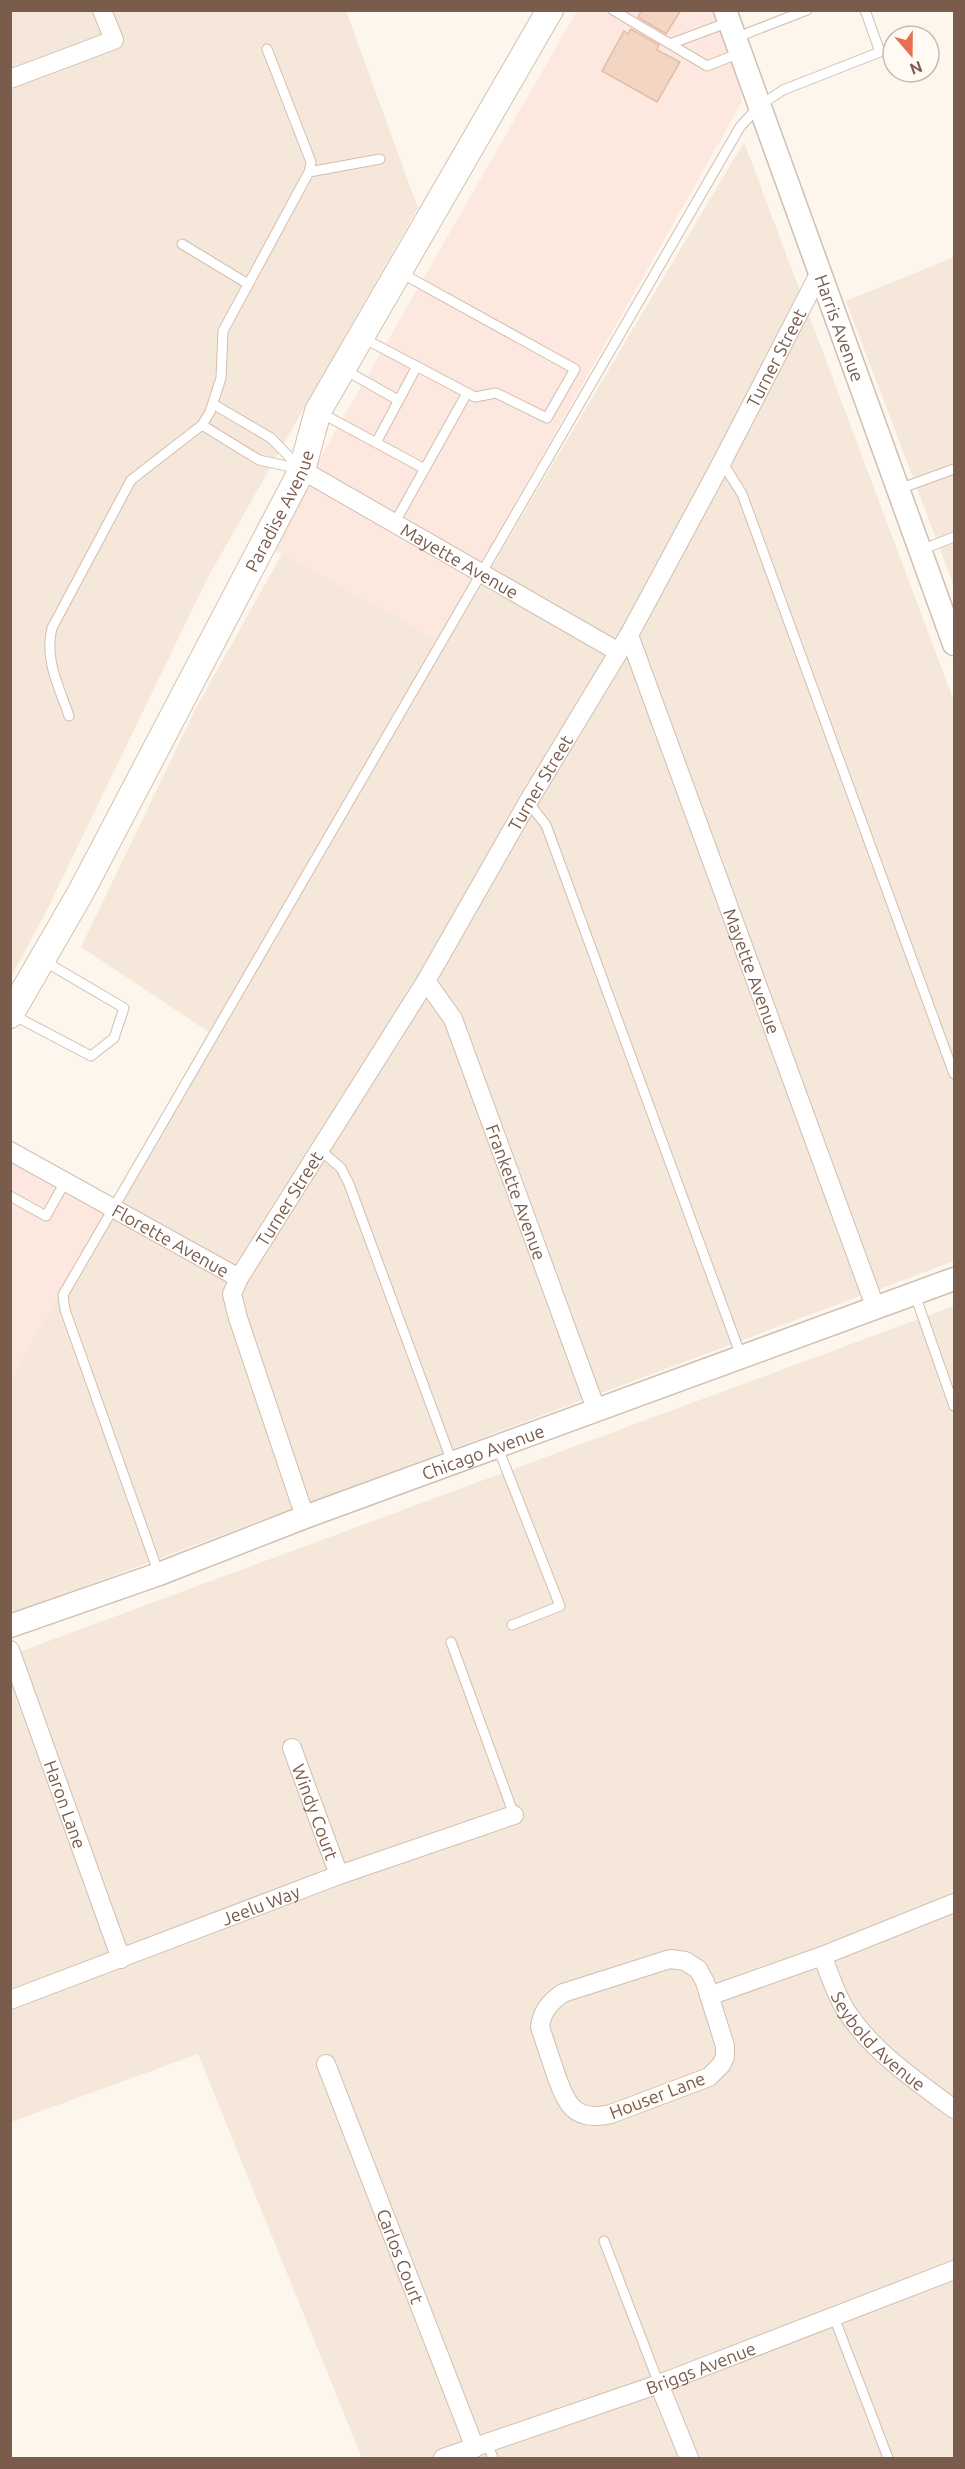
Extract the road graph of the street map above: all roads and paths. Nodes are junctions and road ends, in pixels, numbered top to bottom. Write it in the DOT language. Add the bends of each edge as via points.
graph roads {
  1 [pos="102,10"];
  2 [pos="550,10"];
  3 [pos="613,10"];
  4 [pos="807,10"];
  5 [pos="865,10"];
  6 [pos="732,31"];
  7 [pos="670,44"];
  8 [pos="267,49"];
  9 [pos="10,79"];
  10 [pos="759,106"];
  11 [pos="380,159"];
  12 [pos="309,172"];
  13 [pos="182,244"];
  14 [pos="399,272"];
  15 [pos="820,272"];
  16 [pos="248,284"];
  17 [pos="362,337"];
  18 [pos="417,366"];
  19 [pos="343,369"];
  20 [pos="467,393"];
  21 [pos="398,400"];
  22 [pos="213,404"];
  23 [pos="318,411"];
  24 [pos="202,425"];
  25 [pos="376,443"];
  26 [pos="722,462"];
  27 [pos="954,469"];
  28 [pos="302,470"];
  29 [pos="425,470"];
  30 [pos="899,489"];
  31 [pos="394,524"];
  32 [pos="954,537"];
  33 [pos="921,550"];
  34 [pos="481,573"];
  35 [pos="629,635"];
  36 [pos="954,644"];
  37 [pos="617,651"];
  38 [pos="69,716"];
  39 [pos="528,802"];
  40 [pos="42,960"];
  41 [pos="426,981"];
  42 [pos="11,1014"];
  43 [pos="954,1074"];
  44 [pos="320,1150"];
  45 [pos="10,1151"];
  46 [pos="65,1182"];
  47 [pos="10,1196"];
  48 [pos="112,1208"];
  49 [pos="239,1278"];
  50 [pos="954,1279"];
  51 [pos="915,1294"];
  52 [pos="876,1309"];
  53 [pos="741,1357"];
  54 [pos="954,1406"];
  55 [pos="596,1409"];
  56 [pos="497,1446"];
  57 [pos="452,1462"];
  58 [pos="305,1517"];
  59 [pos="159,1574"];
  60 [pos="512,1625"];
  61 [pos="10,1626"];
  62 [pos="450,1642"];
  63 [pos="10,1650"];
  64 [pos="292,1748"];
  65 [pos="513,1815"];
  66 [pos="339,1875"];
  67 [pos="954,1903"];
  68 [pos="822,1956"];
  69 [pos="121,1959"];
  70 [pos="709,1996"];
  71 [pos="10,2000"];
  72 [pos="326,2064"];
  73 [pos="954,2109"];
  74 [pos="604,2241"];
  75 [pos="954,2270"];
  76 [pos="834,2317"];
  77 [pos="659,2384"];
  78 [pos="485,2450"];
  79 [pos="443,2458"];
  80 [pos="689,2458"];
  81 [pos="888,2458"];
  1 -- 9 [label="street" via="114,40"];
  2 -- 14 [label="main road, Paradise Avenue"];
  3 -- 7 [label="lane"];
  4 -- 6 [label="lane"];
  5 -- 10 [label="lane" via="880,52 783,90"];
  6 -- 7 [label="lane"];
  6 -- 7 [label="lane" via="707,66"];
  6 -- 10 [label="street, Harris Avenue"];
  8 -- 12 [label="lane" via="310,162"];
  10 -- 15 [label="street, Harris Avenue"];
  10 -- 34 [label="lane" via="734,137"];
  11 -- 12 [label="lane"];
  12 -- 16 [label="lane"];
  13 -- 16 [label="lane"];
  14 -- 17 [label="main road, Paradise Avenue"];
  14 -- 20 [label="lane" via="575,369 547,418 496,393 475,397"];
  15 -- 26 [label="street, Turner Street"];
  15 -- 30 [label="street, Harris Avenue"];
  16 -- 22 [label="lane" via="223,331 221,378"];
  17 -- 18 [label="lane"];
  17 -- 19 [label="main road, Paradise Avenue"];
  18 -- 20 [label="lane"];
  18 -- 21 [label="lane"];
  19 -- 21 [label="lane"];
  19 -- 23 [label="main road, Paradise Avenue"];
  20 -- 29 [label="lane"];
  21 -- 25 [label="lane"];
  22 -- 24 [label="lane"];
  22 -- 28 [label="lane" via="271,438"];
  23 -- 25 [label="lane"];
  23 -- 28 [label="main road, Paradise Avenue"];
  24 -- 28 [label="lane" via="259,460"];
  24 -- 38 [label="lane" via="131,480 52,628 48,644 51,662"];
  25 -- 29 [label="lane"];
  26 -- 35 [label="street, Turner Street"];
  26 -- 43 [label="lane" via="742,494"];
  27 -- 30 [label="lane"];
  28 -- 31 [label="street, Mayette Avenue"];
  28 -- 40 [label="main road, Paradise Avenue"];
  29 -- 31 [label="lane"];
  30 -- 33 [label="street, Harris Avenue"];
  31 -- 34 [label="street, Mayette Avenue"];
  32 -- 33 [label="lane"];
  33 -- 36 [label="street, Harris Avenue"];
  34 -- 37 [label="street, Mayette Avenue"];
  34 -- 48 [label="lane"];
  35 -- 37 [label="street, Turner Street"];
  35 -- 52 [label="street, Mayette Avenue"];
  37 -- 39 [label="street, Turner Street"];
  39 -- 41 [label="street, Turner Street"];
  39 -- 53 [label="lane" via="546,825"];
  40 -- 42 [label="main road, Paradise Avenue"];
  40 -- 42 [label="lane" via="124,1008 114,1038 91,1056"];
  41 -- 44 [label="street, Turner Street"];
  41 -- 55 [label="street, Frankette Avenue" via="453,1019"];
  44 -- 49 [label="street, Turner Street"];
  44 -- 57 [label="lane" via="341,1167 349,1184"];
  45 -- 46 [label="street, Florette Avenue"];
  46 -- 47 [label="lane" via="46,1216"];
  46 -- 48 [label="street, Florette Avenue"];
  48 -- 49 [label="street, Florette Avenue"];
  48 -- 59 [label="lane" via="63,1294 65,1310"];
  49 -- 58 [label="street, Florette Avenue" via="232,1294 238,1318"];
  50 -- 51 [label="street, Chicago Avenue"];
  51 -- 52 [label="street, Chicago Avenue"];
  51 -- 54 [label="lane"];
  52 -- 53 [label="street, Chicago Avenue"];
  53 -- 55 [label="street, Chicago Avenue"];
  55 -- 56 [label="street, Chicago Avenue"];
  56 -- 57 [label="street, Chicago Avenue"];
  56 -- 60 [label="lane" via="560,1606"];
  57 -- 58 [label="street, Chicago Avenue"];
  58 -- 59 [label="street, Chicago Avenue"];
  59 -- 61 [label="street, Chicago Avenue"];
  62 -- 65 [label="lane"];
  63 -- 69 [label="street, Haron Lane"];
  64 -- 66 [label="street, Windy Court"];
  65 -- 66 [label="street, Jeelu Way"];
  66 -- 69 [label="street, Jeelu Way"];
  67 -- 68 [label="street"];
  68 -- 70 [label="street"];
  68 -- 73 [label="street, Seybold Avenue" via="846,2010 862,2033 885,2057"];
  69 -- 71 [label="street, Jeelu Way"];
  70 -- 70 [label="street, Houser Lane" via="725,2057 709,2077 596,2118 577,2112 566,2102 540,2027 542,2014 552,2001 563,1993 670,1959 685,1961 698,1970"];
  72 -- 78 [label="street, Carlos Court"];
  74 -- 77 [label="lane"];
  75 -- 76 [label="street, Briggs Avenue"];
  76 -- 77 [label="street, Briggs Avenue"];
  76 -- 81 [label="lane"];
  77 -- 78 [label="street, Briggs Avenue"];
  77 -- 80 [label="street"];
  78 -- 79 [label="street, Briggs Avenue"];
}
